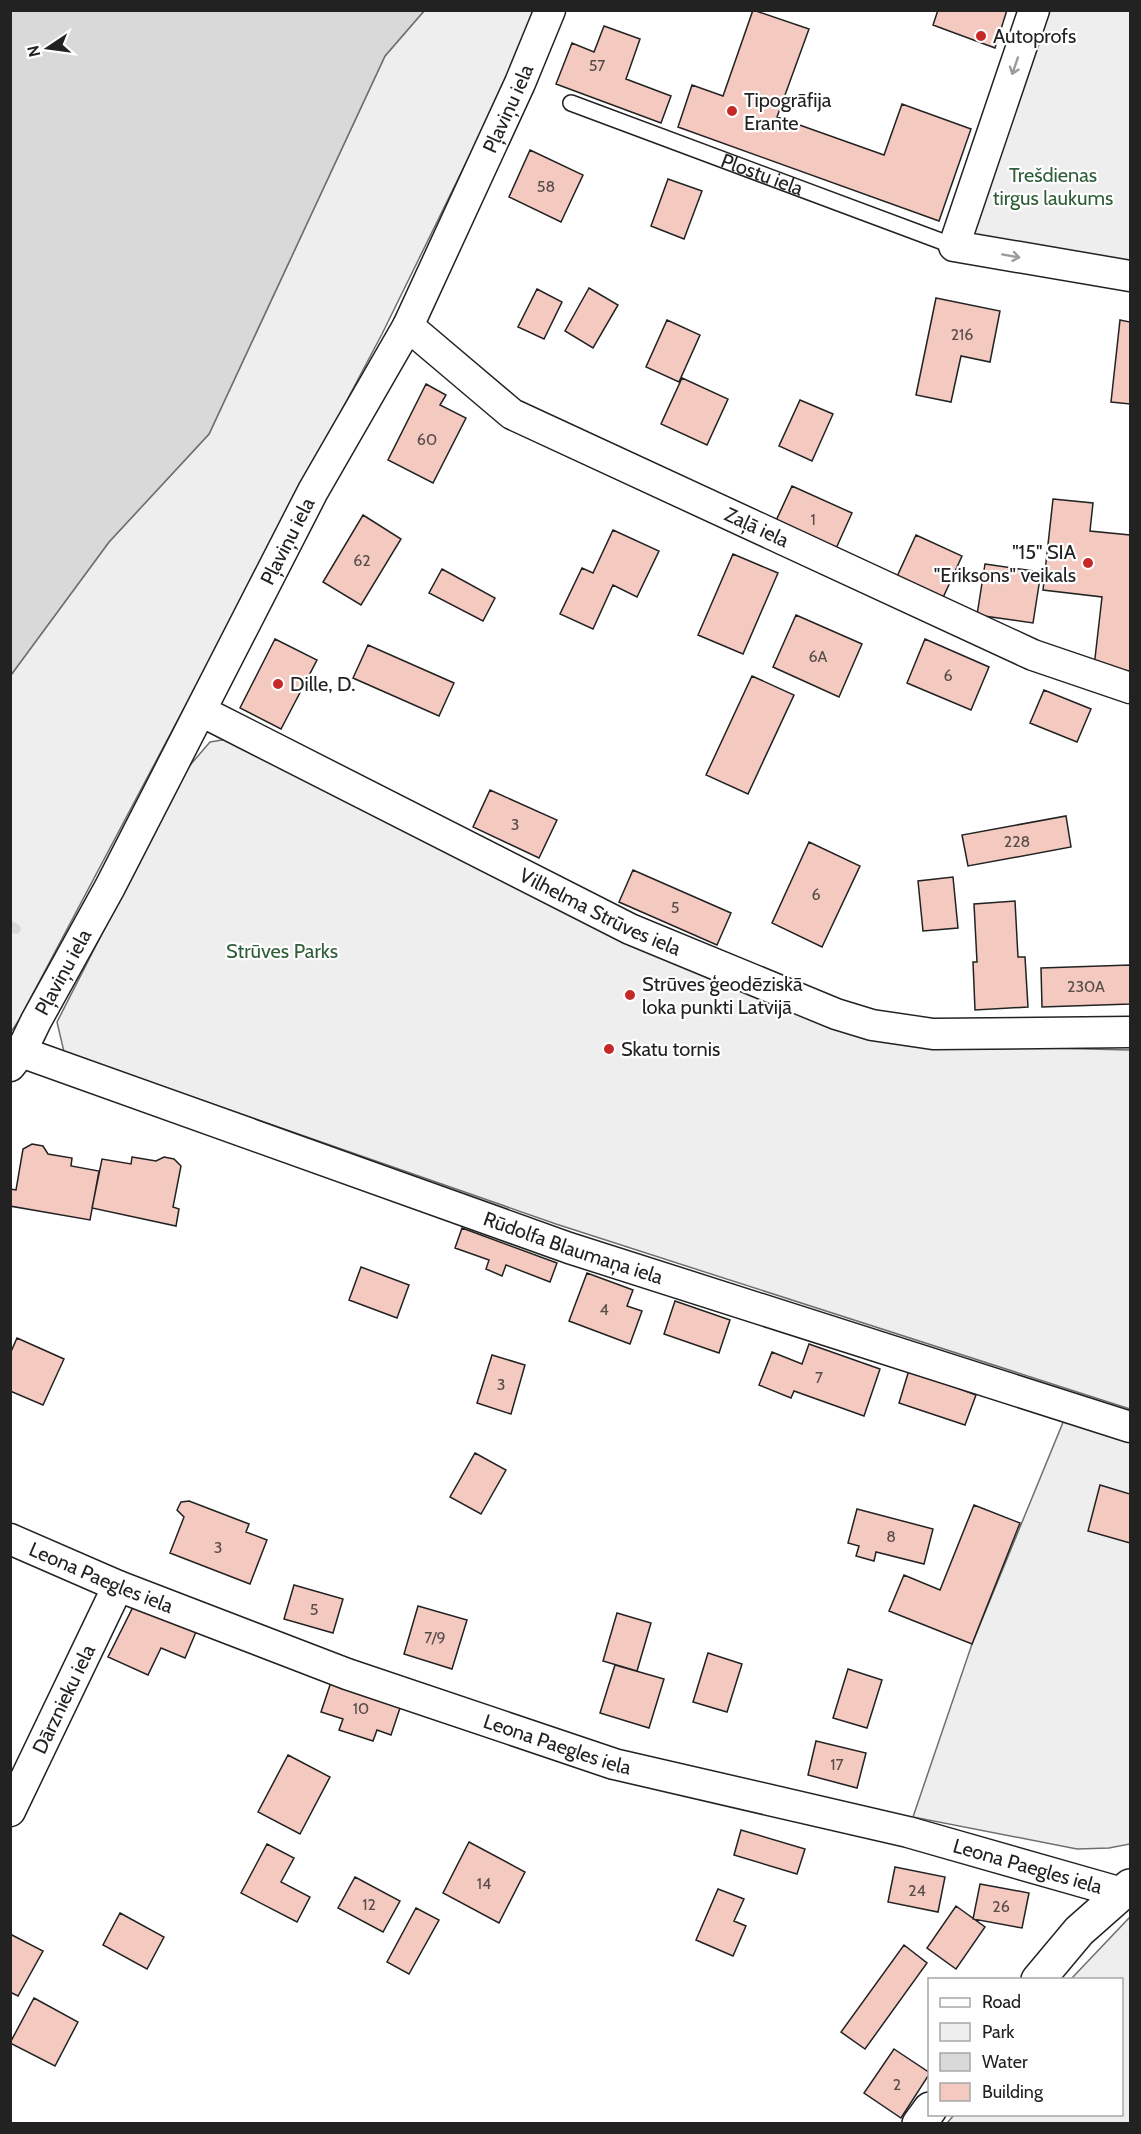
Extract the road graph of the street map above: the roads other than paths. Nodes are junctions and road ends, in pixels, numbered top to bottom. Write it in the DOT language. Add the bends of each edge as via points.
graph roads {
  1 [pos="550,10"];
  2 [pos="1034,10"];
  3 [pos="571,103"];
  4 [pos="954,246"];
  5 [pos="1131,276"];
  6 [pos="408,326"];
  7 [pos="1131,688"];
  8 [pos="201,711"];
  9 [pos="1131,1032"];
  10 [pos="16,1059"];
  11 [pos="1131,1427"];
  12 [pos="10,1539"];
  13 [pos="118,1586"];
  14 [pos="10,1811"];
  15 [pos="1126,1889"];
  16 [pos="1040,1978"];
  17 [pos="928,2112"];
  18 [pos="919,2124"];
  1 -- 6 [label="street, Pļaviņu iela"];
  2 -- 4 [label="street, one-way"];
  3 -- 4 [label="lane, Plostu iela"];
  4 -- 5 [label="street, Plostu iela, one-way"];
  6 -- 7 [label="street, Zaļā iela" via="512,414 1033,655"];
  6 -- 8 [label="street, Pļaviņu iela" via="313,491"];
  8 -- 9 [label="street, Vilhelma Strūves iela" via="630,929 836,1014 872,1025 933,1034"];
  8 -- 10 [label="street, Pļaviņu iela"];
  10 -- 11 [label="street, Rūdolfa Blaumaņa iela" via="569,1248"];
  12 -- 13 [label="street, Leona Paegles iela"];
  13 -- 14 [label="street, Dārznieku iela"];
  13 -- 15 [label="street, Leona Paegles iela" via="347,1674 614,1764 908,1832"];
  15 -- 16 [label="street" via="1079,1931"];
  17 -- 18 [label="street"];
}
